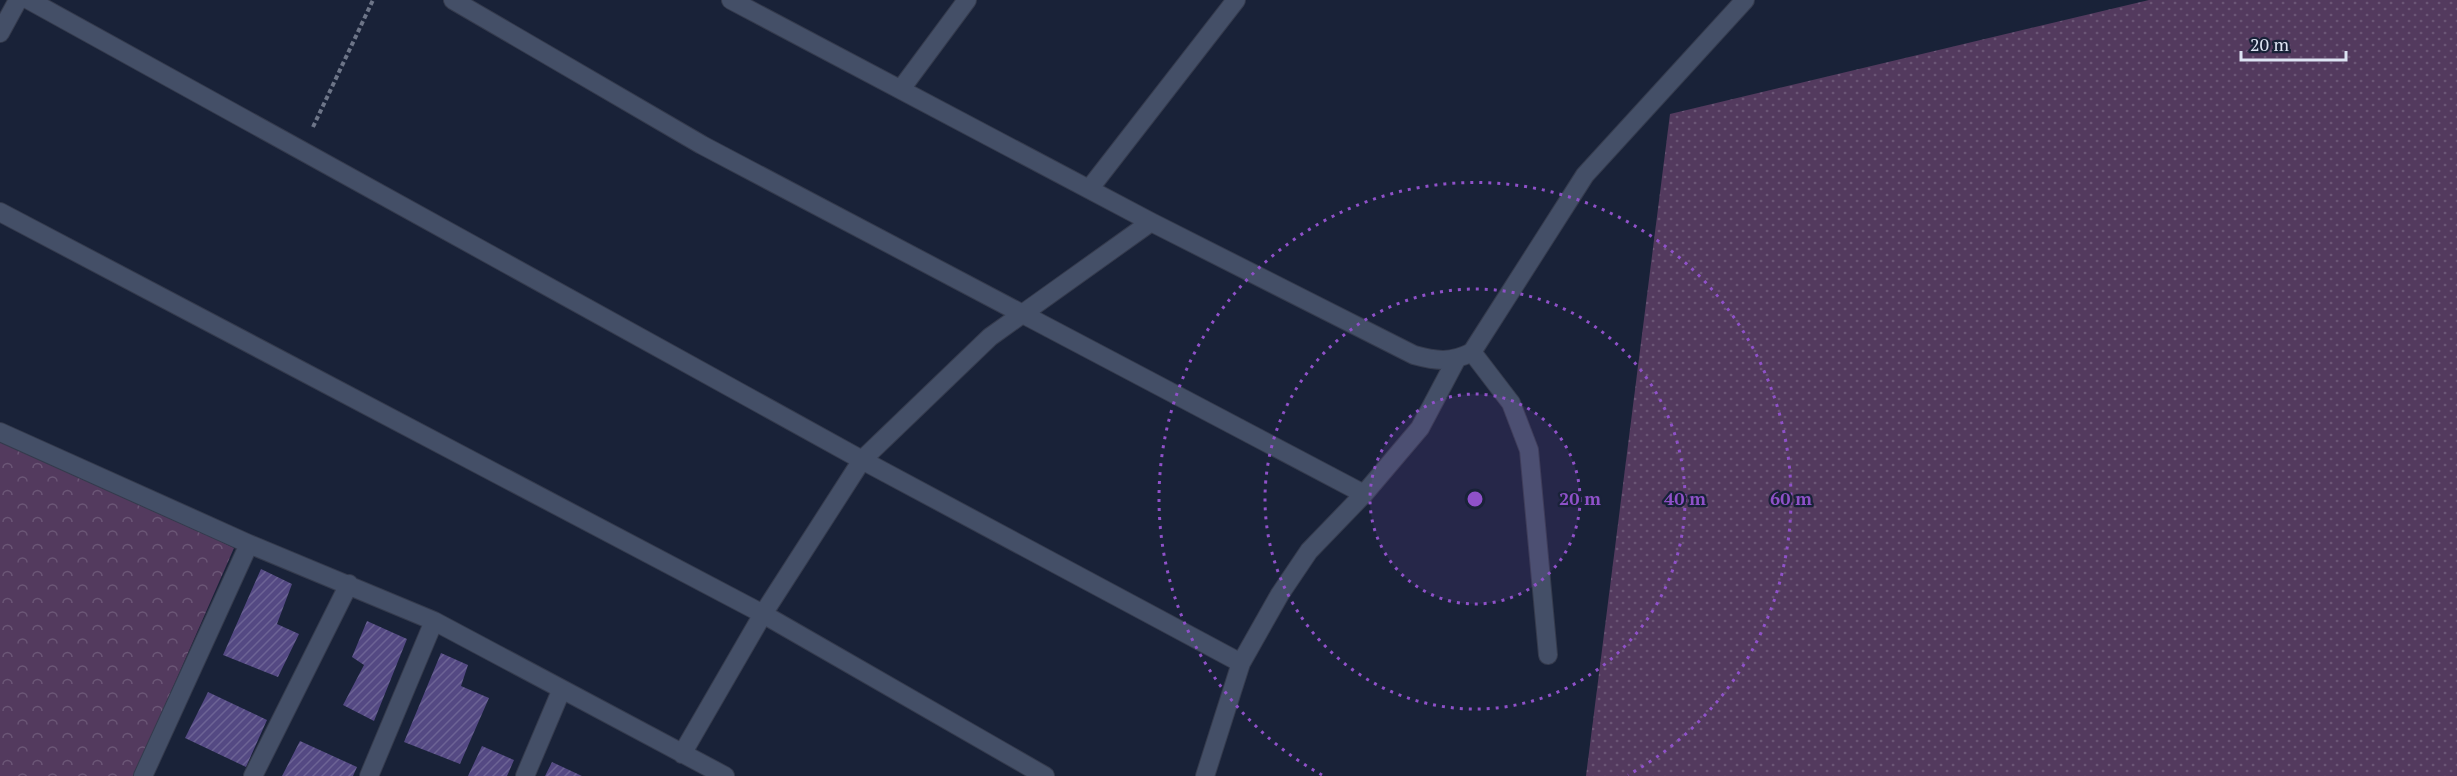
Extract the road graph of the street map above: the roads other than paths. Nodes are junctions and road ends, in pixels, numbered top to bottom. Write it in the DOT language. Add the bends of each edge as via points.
graph roads {
  1 [pos="18,0"];
  2 [pos="29,0"];
  3 [pos="453,0"];
  4 [pos="731,0"];
  5 [pos="967,0"];
  6 [pos="1236,0"];
  7 [pos="1745,0"];
  8 [pos="0,33"];
  9 [pos="901,89"];
  10 [pos="1090,188"];
  11 [pos="0,212"];
  12 [pos="1151,222"];
  13 [pos="1024,314"];
  14 [pos="1473,352"];
  15 [pos="1456,360"];
  16 [pos="0,432"];
  17 [pos="862,460"];
  18 [pos="1364,494"];
  19 [pos="249,544"];
  20 [pos="349,584"];
  21 [pos="763,614"];
  22 [pos="435,621"];
  23 [pos="1548,655"];
  24 [pos="1241,663"];
  25 [pos="561,691"];
  26 [pos="682,754"];
  27 [pos="142,776"];
  28 [pos="253,776"];
  29 [pos="369,776"];
  30 [pos="525,776"];
  31 [pos="724,776"];
  32 [pos="1044,776"];
  33 [pos="1205,776"];
  1 -- 8 [label="street"];
  2 -- 17 [label="street"];
  3 -- 13 [label="street" via="702,145"];
  4 -- 9 [label="street"];
  5 -- 9 [label="street"];
  6 -- 10 [label="street"];
  7 -- 14 [label="street" via="1585,175"];
  9 -- 10 [label="street"];
  10 -- 12 [label="street"];
  11 -- 21 [label="street"];
  12 -- 13 [label="street"];
  12 -- 15 [label="street" via="1413,355"];
  13 -- 17 [label="street" via="990,337"];
  13 -- 18 [label="street"];
  14 -- 15 [label="street"];
  14 -- 23 [label="street" via="1511,403 1529,450"];
  15 -- 18 [label="street" via="1420,428"];
  16 -- 19 [label="street"];
  17 -- 21 [label="street"];
  17 -- 24 [label="street"];
  18 -- 24 [label="street" via="1309,551"];
  19 -- 20 [label="street"];
  19 -- 27 [label="street"];
  20 -- 22 [label="street"];
  20 -- 28 [label="street"];
  21 -- 26 [label="street"];
  21 -- 32 [label="street"];
  22 -- 25 [label="street"];
  22 -- 29 [label="street"];
  24 -- 33 [label="street"];
  25 -- 26 [label="street"];
  25 -- 30 [label="street"];
  26 -- 31 [label="street"];
}
